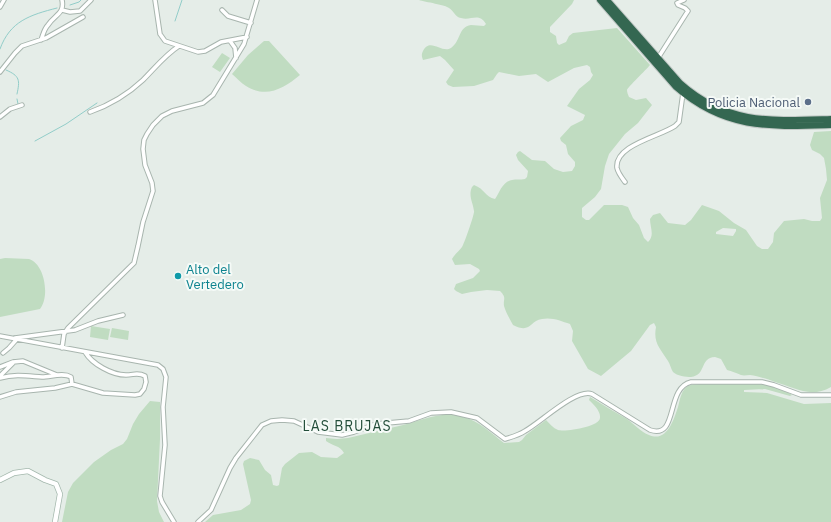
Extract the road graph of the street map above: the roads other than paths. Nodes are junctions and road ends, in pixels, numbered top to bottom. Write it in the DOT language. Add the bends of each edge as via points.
graph roads {
  1 [pos="4,0"];
  2 [pos="62,0"];
  3 [pos="91,0"];
  4 [pos="155,0"];
  5 [pos="257,0"];
  6 [pos="600,0"];
  7 [pos="607,0"];
  8 [pos="684,0"];
  9 [pos="0,7"];
  10 [pos="62,10"];
  11 [pos="222,10"];
  12 [pos="82,17"];
  13 [pos="251,23"];
  14 [pos="247,37"];
  15 [pos="41,40"];
  16 [pos="230,41"];
  17 [pos="179,46"];
  18 [pos="236,58"];
  19 [pos="658,58"];
  20 [pos="0,72"];
  21 [pos="683,93"];
  22 [pos="22,105"];
  23 [pos="90,112"];
  24 [pos="0,117"];
  25 [pos="831,119"];
  26 [pos="831,125"];
  27 [pos="624,182"];
  28 [pos="123,315"];
  29 [pos="65,332"];
  30 [pos="0,336"];
  31 [pos="12,338"];
  32 [pos="16,339"];
  33 [pos="62,348"];
  34 [pos="85,352"];
  35 [pos="3,353"];
  36 [pos="15,361"];
  37 [pos="0,367"];
  38 [pos="57,376"];
  39 [pos="0,377"];
  40 [pos="72,384"];
  41 [pos="831,395"];
  42 [pos="0,397"];
  43 [pos="0,480"];
  44 [pos="55,522"];
  45 [pos="174,522"];
  46 [pos="198,522"];
  1 -- 9 [label="street"];
  2 -- 10 [label="street"];
  3 -- 10 [label="street" via="80,11"];
  4 -- 17 [label="street" via="162,38"];
  5 -- 13 [label="street"];
  6 -- 21 [label="highway"];
  7 -- 19 [label="highway"];
  8 -- 19 [label="street" via="677,4 688,11"];
  10 -- 15 [label="street" via="48,24"];
  11 -- 13 [label="street" via="228,16"];
  12 -- 15 [label="street"];
  13 -- 14 [label="street"];
  14 -- 16 [label="street"];
  14 -- 18 [label="street"];
  15 -- 20 [label="street" via="18,49"];
  16 -- 17 [label="street" via="221,42 202,52"];
  16 -- 18 [label="street" via="235,48"];
  17 -- 23 [label="street" via="128,92 107,106"];
  18 -- 29 [label="street" via="208,100 162,116 150,129 144,140 144,149 153,191 134,263"];
  19 -- 25 [label="highway" via="680,83 694,94 730,112 759,120"];
  21 -- 26 [label="highway" via="708,109 746,123 782,126"];
  21 -- 27 [label="street" via="679,122 637,143 620,156 617,170"];
  22 -- 24 [label="street" via="10,109"];
  28 -- 29 [label="street" via="98,320 82,328"];
  29 -- 31 [label="street"];
  29 -- 33 [label="street"];
  30 -- 31 [label="street"];
  31 -- 32 [label="street"];
  32 -- 33 [label="street"];
  32 -- 35 [label="street"];
  33 -- 34 [label="street"];
  34 -- 40 [label="street" via="92,361 106,369 125,375 141,373 146,377 146,382 142,391 135,395 103,393"];
  34 -- 45 [label="street" via="158,365 165,371 162,407 165,445 160,496"];
  36 -- 37 [label="street"];
  36 -- 38 [label="street" via="23,361"];
  36 -- 39 [label="street"];
  38 -- 39 [label="street"];
  38 -- 40 [label="street" via="69,376"];
  40 -- 42 [label="street" via="16,392"];
  41 -- 46 [label="street" via="801,395 762,382 691,382 681,386 665,428 656,432 592,394 586,393 552,411 524,432 505,439 476,418 457,413 431,412 408,420 376,424 342,435 318,432 294,421 271,421 262,425 236,458 212,510"];
  43 -- 44 [label="main road" via="14,473 28,471 56,484 60,494"];
}
